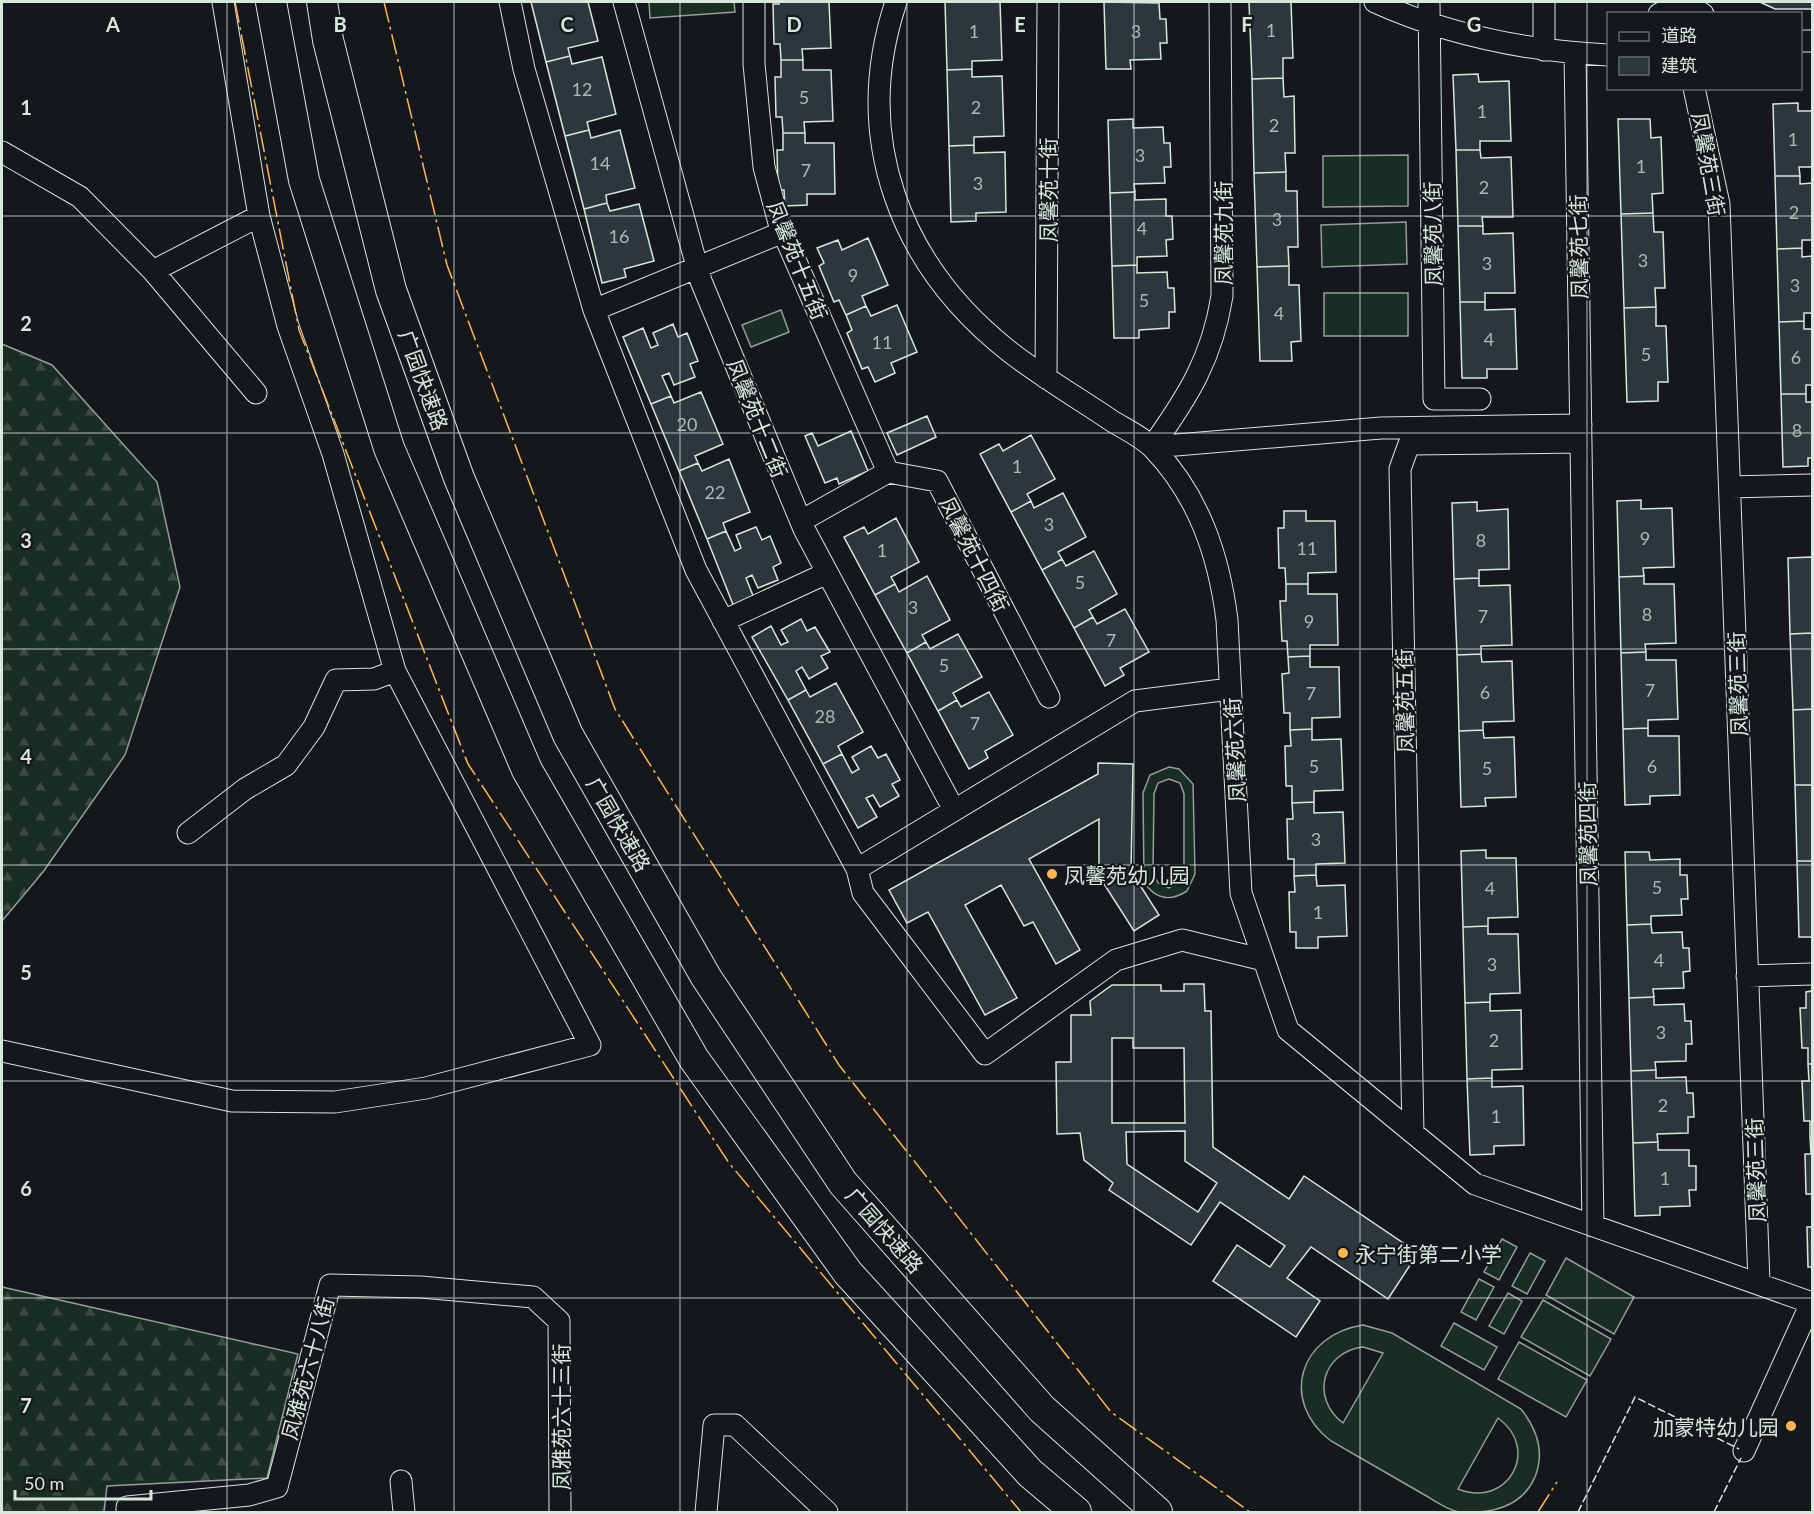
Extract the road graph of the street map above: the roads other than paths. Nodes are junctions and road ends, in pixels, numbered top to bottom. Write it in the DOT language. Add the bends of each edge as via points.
graph roads {
  1 [pos="224,2"];
  2 [pos="271,2"];
  3 [pos="322,2"];
  4 [pos="510,2"];
  5 [pos="624,2"];
  6 [pos="754,2"];
  7 [pos="896,2"];
  8 [pos="1048,2"];
  9 [pos="1220,2"];
  10 [pos="1375,2"];
  11 [pos="1544,2"];
  12 [pos="1430,12"];
  13 [pos="1663,12"];
  14 [pos="1698,12"];
  15 [pos="1544,50"];
  16 [pos="1575,53"];
  17 [pos="1607,55"];
  18 [pos="1694,90"];
  19 [pos="2,152"];
  20 [pos="259,216"];
  21 [pos="783,232"];
  22 [pos="698,267"];
  23 [pos="153,271"];
  24 [pos="594,310"];
  25 [pos="1046,378"];
  26 [pos="256,393"];
  27 [pos="1480,399"];
  28 [pos="1581,433"];
  29 [pos="1152,447"];
  30 [pos="888,472"];
  31 [pos="1812,485"];
  32 [pos="1730,487"];
  33 [pos="801,521"];
  34 [pos="827,573"];
  35 [pos="723,621"];
  36 [pos="395,671"];
  37 [pos="1230,689"];
  38 [pos="1049,697"];
  39 [pos="954,810"];
  40 [pos="188,833"];
  41 [pos="857,869"];
  42 [pos="1264,960"];
  43 [pos="1812,974"];
  44 [pos="1748,976"];
  45 [pos="2,1051"];
  46 [pos="1413,1133"];
  47 [pos="1593,1226"];
  48 [pos="1759,1282"];
  49 [pos="1812,1303"];
  50 [pos="559,1321"];
  51 [pos="1744,1451"];
  52 [pos="401,1481"];
  53 [pos="255,1503"];
  54 [pos="126,1512"];
  55 [pos="404,1512"];
  56 [pos="560,1512"];
  57 [pos="706,1512"];
  58 [pos="827,1512"];
  59 [pos="1076,1512"];
  60 [pos="1156,1512"];
  1 -- 20 [label="street"];
  2 -- 59 [label="highway" via="304,180 389,448 527,770 694,1059 848,1273 1030,1473"];
  3 -- 60 [label="highway, 广园快速路" via="328,40 391,290 459,478 568,735 706,977 843,1183 1042,1409"];
  4 -- 24 [label="street" via="524,69"];
  5 -- 22 [label="street, 凤馨苑十二街"];
  6 -- 21 [label="street, 凤馨苑十五街" via="754,64 764,167"];
  7 -- 25 [label="street, 凤馨苑六街" via="879,69 878,108 881,147 904,221 922,256 975,321"];
  8 -- 25 [label="street, 凤馨苑十街"];
  9 -- 29 [label="street, 凤馨苑九街" via="1224,274 1219,318 1198,378"];
  10 -- 12 [label="street"];
  11 -- 15 [label="street"];
  12 -- 15 [label="street" via="1486,39"];
  12 -- 27 [label="street, 凤馨苑八街" via="1434,399"];
  13 -- 14 [label="street" via="1673,7"];
  15 -- 16 [label="street"];
  16 -- 17 [label="street"];
  16 -- 28 [label="street, 凤馨苑七街"];
  18 -- 32 [label="street, 凤馨苑三街" via="1719,204"];
  19 -- 23 [label="street" via="80,196"];
  20 -- 23 [label="street"];
  20 -- 36 [label="street" via="288,326 333,454"];
  21 -- 22 [label="street"];
  21 -- 30 [label="street, 凤馨苑十五街"];
  22 -- 24 [label="street"];
  22 -- 33 [label="street, 凤馨苑十二街"];
  23 -- 26 [label="street"];
  24 -- 35 [label="street" via="696,570"];
  25 -- 29 [label="street, 凤馨苑六街"];
  28 -- 29 [label="street" via="1381,428"];
  28 -- 46 [label="street, 凤馨苑五街" via="1409,444 1400,469"];
  28 -- 47 [label="street, 凤馨苑四街"];
  29 -- 37 [label="street, 凤馨苑六街" via="1197,509 1212,544 1222,582"];
  30 -- 33 [label="street"];
  30 -- 38 [label="street, 凤馨苑十四街" via="937,481"];
  31 -- 32 [label="street"];
  32 -- 44 [label="street, 凤馨苑三街"];
  33 -- 34 [label="street, 凤馨苑十二街"];
  34 -- 35 [label="street"];
  34 -- 39 [label="street, 凤馨苑十二街"];
  35 -- 41 [label="street"];
  36 -- 40 [label="street" via="374,679 336,680 314,727 286,765 245,789"];
  36 -- 45 [label="street" via="590,1045 426,1088 334,1102 232,1101"];
  37 -- 39 [label="street" via="1135,701"];
  37 -- 42 [label="street, 凤馨苑六街" via="1241,893"];
  39 -- 41 [label="street"];
  41 -- 42 [label="street" via="863,893 985,1054 1116,960 1182,940"];
  42 -- 46 [label="street, 凤馨苑六街" via="1288,1030"];
  43 -- 44 [label="street"];
  44 -- 48 [label="street, 凤馨苑三街"];
  46 -- 47 [label="street, 凤馨苑六街" via="1475,1184"];
  47 -- 48 [label="street, 凤馨苑六街"];
  48 -- 49 [label="street, 凤馨苑六街"];
  49 -- 51 [label="street"];
  50 -- 53 [label="street, 凤雅苑六十八街" via="533,1298 421,1287 330,1286 277,1487"];
  50 -- 56 [label="street, 凤雅苑六十三街"];
  52 -- 55 [label="street"];
  53 -- 54 [label="street, 凤雅苑六十八街" via="127,1507"];
  57 -- 58 [label="street" via="714,1425 735,1425"];
}
